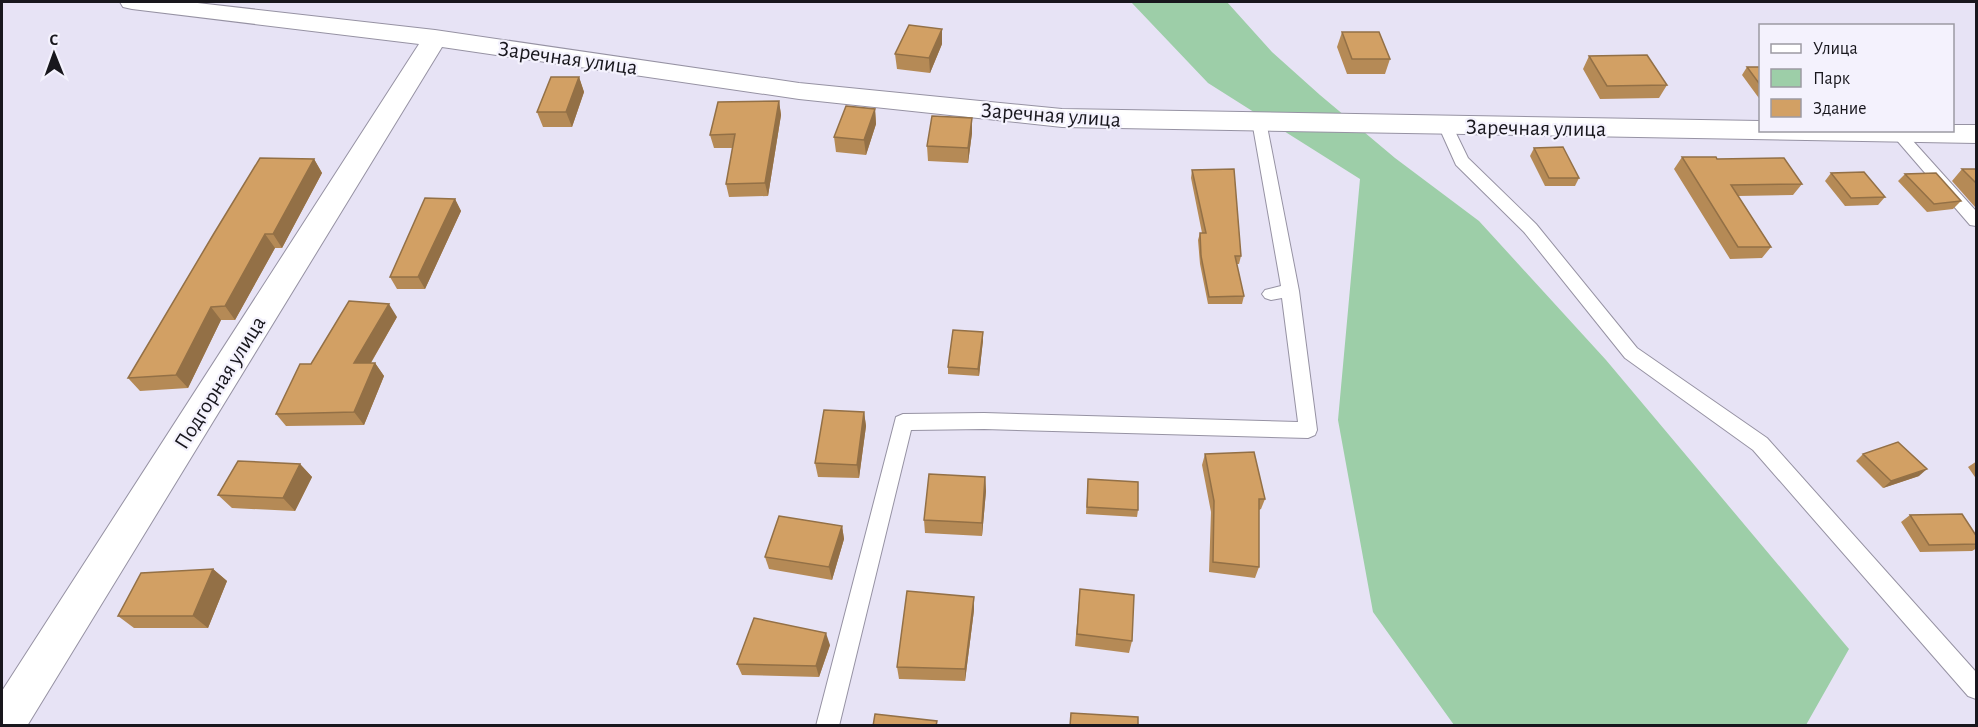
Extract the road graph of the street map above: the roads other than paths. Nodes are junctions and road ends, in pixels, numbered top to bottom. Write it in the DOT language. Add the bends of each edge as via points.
graph roads {
  1 [pos="132,2"];
  2 [pos="435,38"];
  3 [pos="1260,121"];
  4 [pos="1445,125"];
  5 [pos="1759,131"];
  6 [pos="1798,132"];
  7 [pos="1899,134"];
  8 [pos="1977,134"];
  9 [pos="1977,222"];
  10 [pos="1977,688"];
  11 [pos="3,726"];
  12 [pos="827,726"];
  1 -- 2 [label="street, Заречная улица"];
  2 -- 3 [label="street, Заречная улица" via="799,91 1039,116"];
  2 -- 11 [label="street, Подгорная улица"];
  3 -- 4 [label="street, Заречная улица"];
  3 -- 12 [label="lane" via="1280,292 1308,430 903,422"];
  4 -- 5 [label="street, Заречная улица"];
  4 -- 10 [label="lane" via="1461,161 1530,228 1631,353 1760,444"];
  6 -- 7 [label="street, Заречная улица"];
  7 -- 8 [label="street, Заречная улица"];
  7 -- 9 [label="lane"];
}
